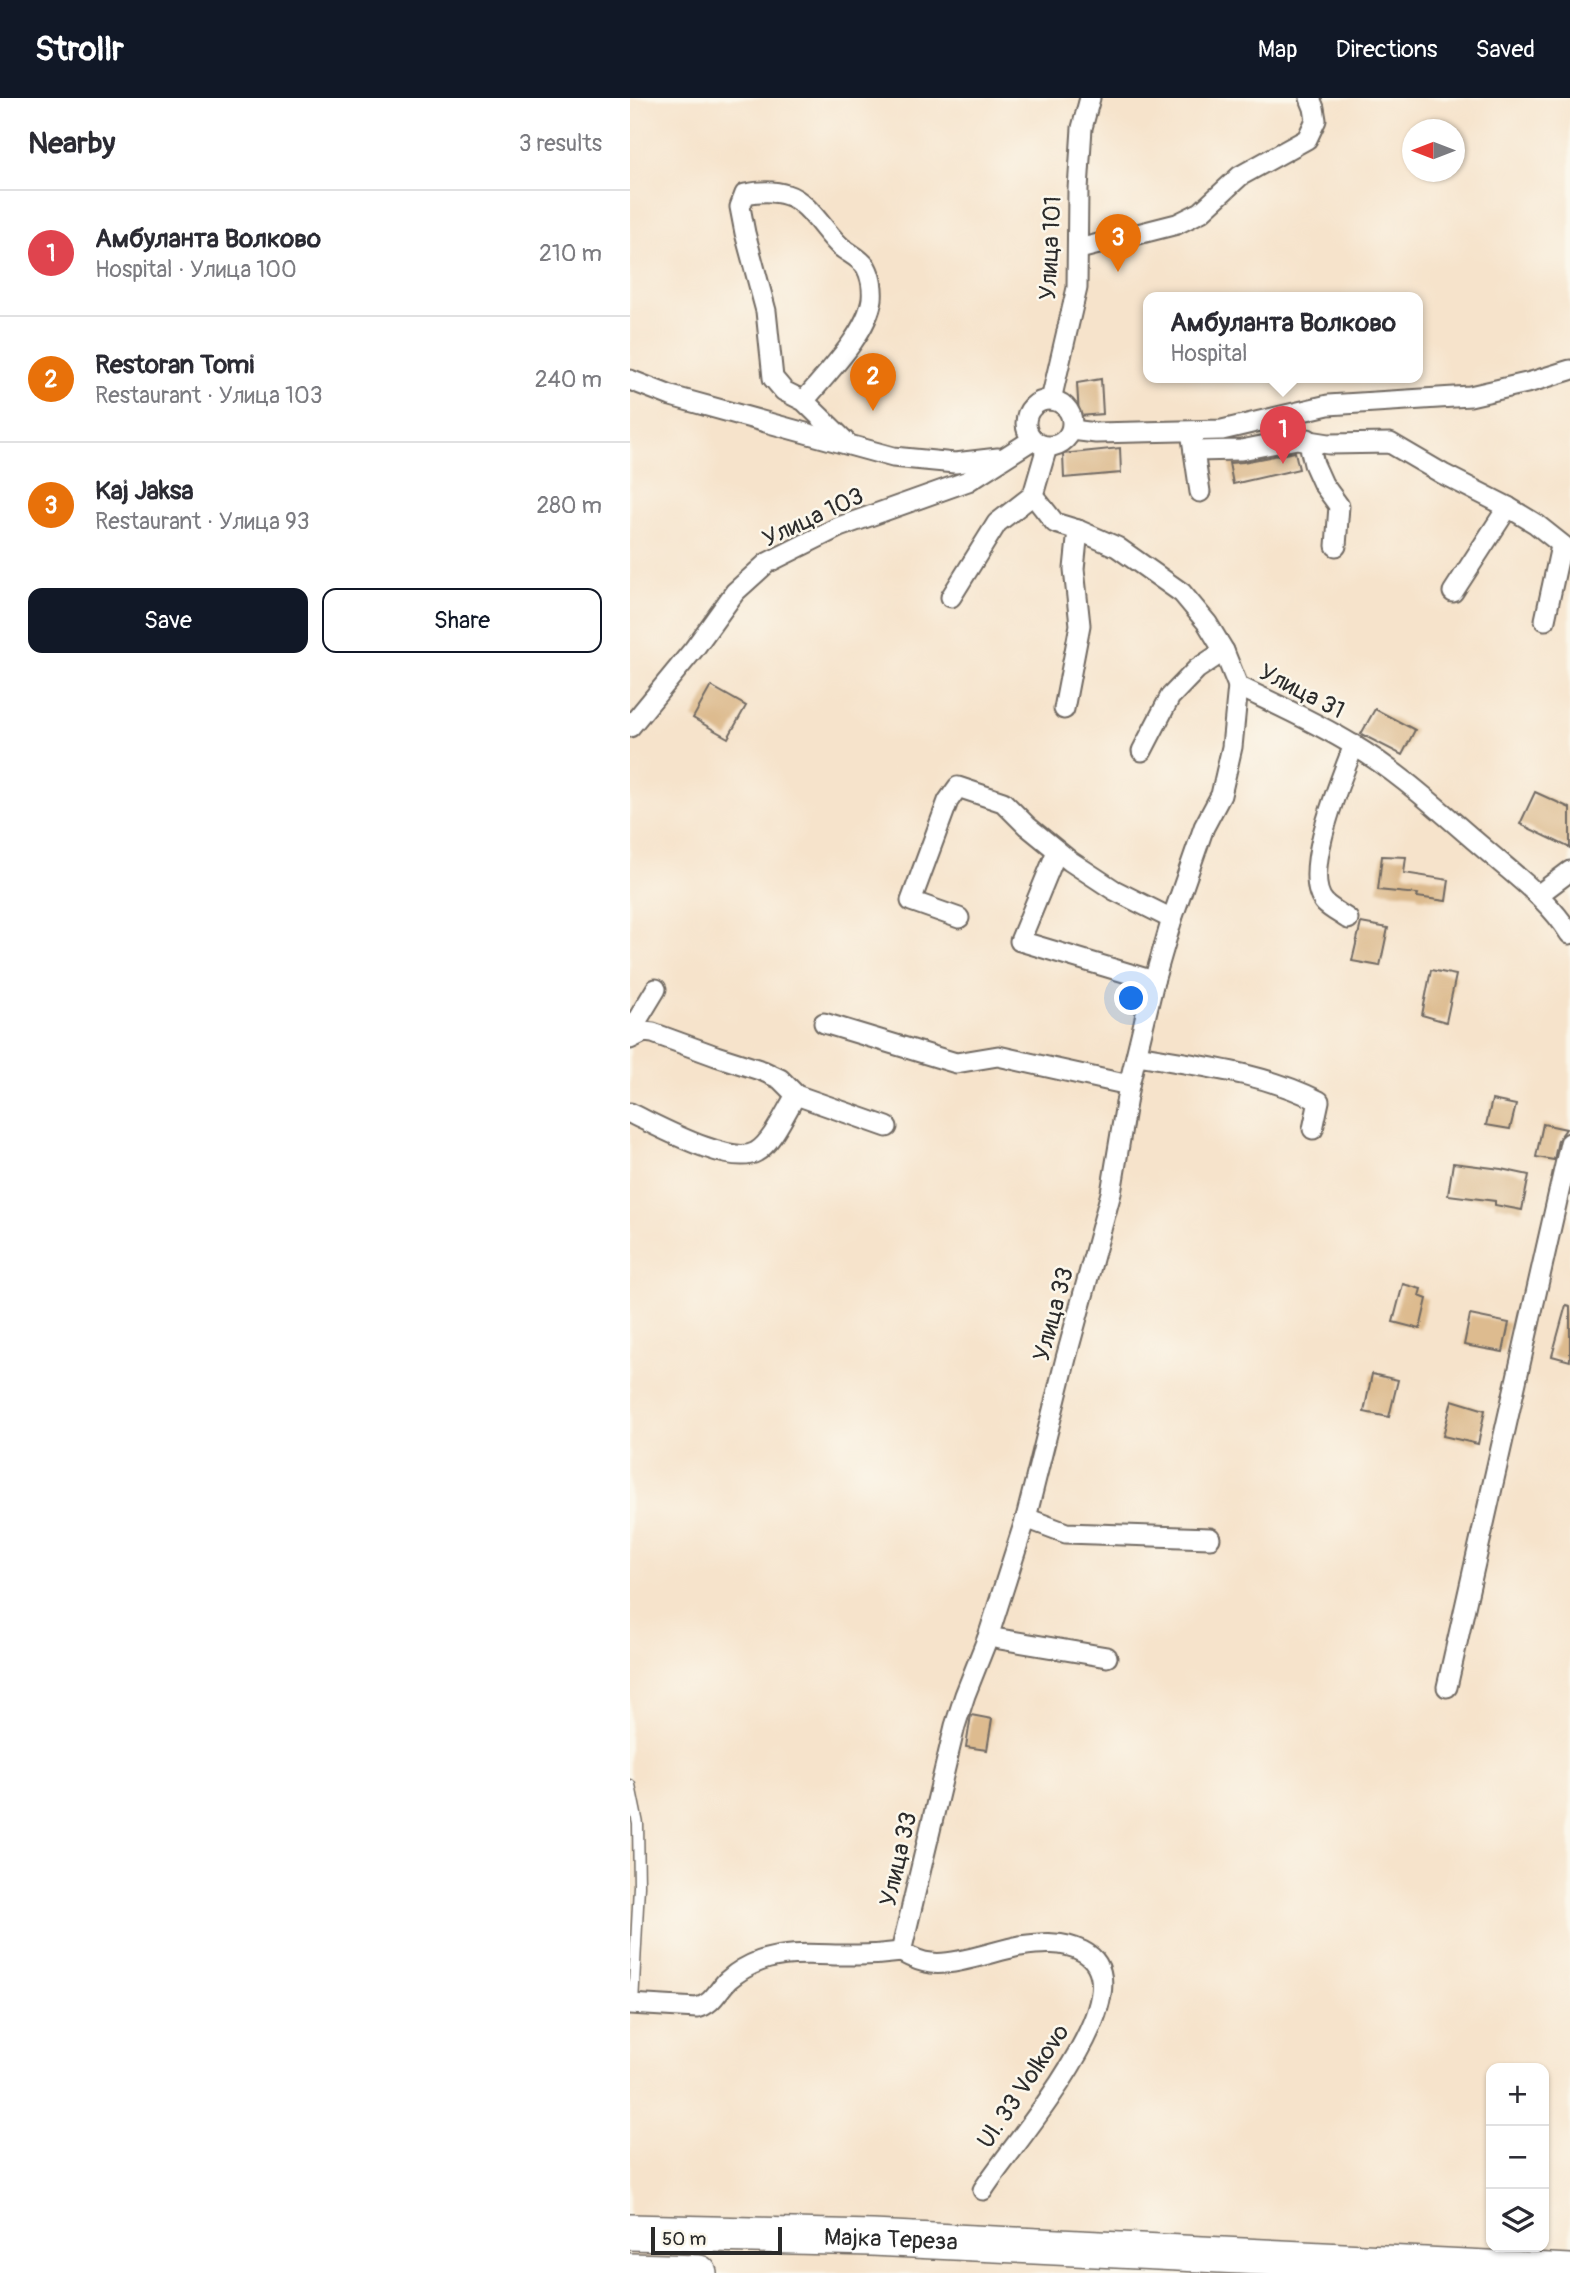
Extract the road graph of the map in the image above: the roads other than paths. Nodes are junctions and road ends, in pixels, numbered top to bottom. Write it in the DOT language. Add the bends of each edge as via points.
graph roads {
  1 [pos="1090,98"];
  2 [pos="1310,98"];
  3 [pos="1079,248"];
  4 [pos="1570,370"];
  5 [pos="630,380"];
  6 [pos="1051,400"];
  7 [pos="804,401"];
  8 [pos="1072,430"];
  9 [pos="1308,439"];
  10 [pos="1193,441"];
  11 [pos="847,443"];
  12 [pos="1039,443"];
  13 [pos="1005,457"];
  14 [pos="1200,492"];
  15 [pos="1032,495"];
  16 [pos="1508,507"];
  17 [pos="1078,530"];
  18 [pos="1336,546"];
  19 [pos="1566,548"];
  20 [pos="1453,592"];
  21 [pos="951,597"];
  22 [pos="1545,620"];
  23 [pos="1224,650"];
  24 [pos="1238,686"];
  25 [pos="1064,709"];
  26 [pos="630,727"];
  27 [pos="1354,745"];
  28 [pos="1142,751"];
  29 [pos="1057,851"];
  30 [pos="1570,871"];
  31 [pos="1538,895"];
  32 [pos="959,918"];
  33 [pos="1172,919"];
  34 [pos="1348,919"];
  35 [pos="1570,934"];
  36 [pos="1154,981"];
  37 [pos="656,989"];
  38 [pos="824,1023"];
  39 [pos="630,1032"];
  40 [pos="630,1038"];
  41 [pos="1137,1055"];
  42 [pos="1129,1085"];
  43 [pos="796,1095"];
  44 [pos="630,1113"];
  45 [pos="887,1128"];
  46 [pos="1313,1129"];
  47 [pos="1570,1143"];
  48 [pos="1026,1518"];
  49 [pos="1210,1538"];
  50 [pos="988,1637"];
  51 [pos="1107,1657"];
  52 [pos="1447,1686"];
  53 [pos="630,1785"];
  54 [pos="901,1952"];
  55 [pos="632,2004"];
  56 [pos="983,2190"];
  57 [pos="630,2232"];
  58 [pos="630,2271"];
  59 [pos="699,2273"];
  60 [pos="1570,2273"];
  1 -- 3 [label="street, Улица 101" via="1082,128"];
  2 -- 3 [label="street" via="1316,120 1307,139 1247,171 1201,212 1177,224"];
  3 -- 6 [label="street, Улица 101" via="1077,288"];
  4 -- 10 [label="street" via="1470,396 1328,405"];
  5 -- 11 [label="street" via="671,396"];
  6 -- 8 [label="street" via="1066,407"];
  6 -- 12 [label="street" via="1030,410 1027,433"];
  7 -- 7 [label="street" via="852,342 868,314 872,283 857,257 790,195 762,190 745,194 740,208 766,311 773,378 784,391"];
  7 -- 11 [label="street"];
  8 -- 10 [label="street"];
  8 -- 12 [label="street" via="1062,443"];
  9 -- 10 [label="street" via="1241,450"];
  9 -- 16 [label="street" via="1329,444 1390,443"];
  9 -- 18 [label="street" via="1323,484 1339,506"];
  10 -- 14 [label="street"];
  11 -- 13 [label="street" via="921,461 955,463"];
  12 -- 13 [label="street, Улица 103"];
  12 -- 15 [label="street"];
  13 -- 26 [label="street, Улица 103" via="968,481 839,527 767,563 735,593"];
  15 -- 17 [label="street, Улица 31" via="1055,523"];
  15 -- 21 [label="street" via="997,523"];
  16 -- 19 [label="street"];
  16 -- 20 [label="street"];
  17 -- 23 [label="street, Улица 31" via="1116,547 1182,593"];
  17 -- 25 [label="street" via="1074,569 1080,625"];
  19 -- 22 [label="street"];
  23 -- 24 [label="street, Улица 31"];
  23 -- 28 [label="street" via="1197,668 1170,697"];
  24 -- 27 [label="street, Улица 31"];
  24 -- 33 [label="street, Улица 33" via="1221,795 1204,827"];
  27 -- 31 [label="street, Улица 31" via="1391,770"];
  27 -- 34 [label="street" via="1322,833 1316,881 1324,903"];
  29 -- 32 [label="street" via="1003,802 958,787 948,801 911,901"];
  29 -- 33 [label="street" via="1114,890"];
  29 -- 36 [label="street" via="1020,941"];
  30 -- 31 [label="street"];
  31 -- 35 [label="street, Улица 31"];
  33 -- 36 [label="street, Улица 33"];
  36 -- 41 [label="street, Улица 33"];
  37 -- 39 [label="street"];
  38 -- 42 [label="street" via="956,1063 998,1056"];
  40 -- 43 [label="street" via="653,1033 763,1071 780,1079"];
  41 -- 42 [label="street, Улица 33"];
  41 -- 46 [label="street" via="1244,1073 1296,1089 1319,1101"];
  42 -- 48 [label="street, Улица 33" via="1111,1193"];
  43 -- 44 [label="street" via="766,1144 754,1153 737,1156 720,1153"];
  43 -- 45 [label="street"];
  47 -- 52 [label="street"];
  48 -- 49 [label="street" via="1066,1533"];
  48 -- 50 [label="street, Улица 33"];
  50 -- 51 [label="street"];
  50 -- 54 [label="street, Улица 33" via="955,1726"];
  53 -- 55 [label="lane" via="638,1824 639,1886"];
  54 -- 55 [label="street" via="776,1957 744,1968 704,2006"];
  54 -- 56 [label="street, Ul. 33 Volkovo" via="942,1963 1026,1945 1062,1944 1091,1955 1100,1965 1102,1995 1089,2033 1056,2089"];
  57 -- 60 [label="highway, Мајка Тереза" via="872,2238"];
  58 -- 59 [label="highway"];
}
